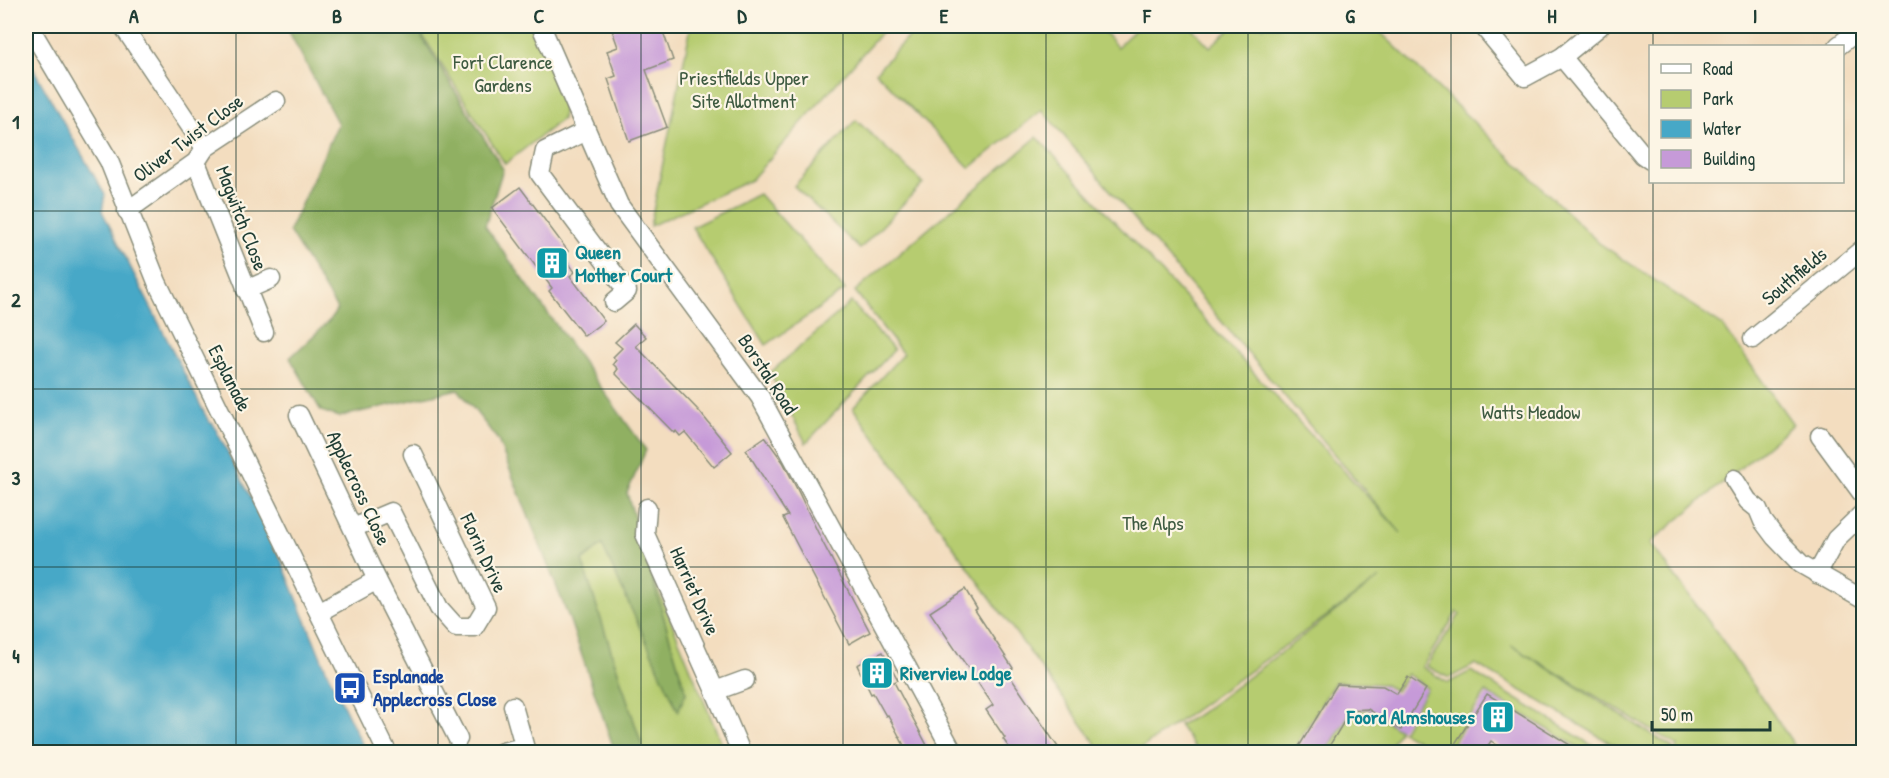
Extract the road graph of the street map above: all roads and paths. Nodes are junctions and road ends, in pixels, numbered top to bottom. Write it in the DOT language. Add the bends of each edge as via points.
graph roads {
  1 [pos="29,26"];
  2 [pos="123,26"];
  3 [pos="541,26"];
  4 [pos="1483,26"];
  5 [pos="1600,26"];
  6 [pos="1863,27"];
  7 [pos="1839,45"];
  8 [pos="1562,57"];
  9 [pos="276,101"];
  10 [pos="586,132"];
  11 [pos="200,155"];
  12 [pos="1649,159"];
  13 [pos="127,211"];
  14 [pos="1863,248"];
  15 [pos="271,279"];
  16 [pos="246,290"];
  17 [pos="614,302"];
  18 [pos="264,332"];
  19 [pos="1753,339"];
  20 [pos="299,415"];
  21 [pos="1820,436"];
  22 [pos="412,454"];
  23 [pos="1734,479"];
  24 [pos="1863,496"];
  25 [pos="647,508"];
  26 [pos="1863,512"];
  27 [pos="353,528"];
  28 [pos="1818,574"];
  29 [pos="377,580"];
  30 [pos="1863,600"];
  31 [pos="319,612"];
  32 [pos="745,680"];
  33 [pos="715,691"];
  34 [pos="513,706"];
  35 [pos="458,739"];
  36 [pos="525,750"];
  37 [pos="387,753"];
  38 [pos="502,753"];
  39 [pos="741,753"];
  40 [pos="953,753"];
  1 -- 13 [label="street, Esplanade" via="109,161"];
  2 -- 11 [label="street, Magwitch Close"];
  3 -- 10 [label="street, Borstal Road"];
  4 -- 8 [label="street" via="1525,77"];
  5 -- 8 [label="street"];
  6 -- 7 [label="street"];
  8 -- 12 [label="street"];
  9 -- 11 [label="street, Oliver Twist Close"];
  10 -- 17 [label="street" via="545,151 540,174 627,291"];
  10 -- 40 [label="street, Borstal Road" via="619,206 760,398"];
  11 -- 13 [label="street, Oliver Twist Close"];
  11 -- 16 [label="street, Magwitch Close"];
  13 -- 31 [label="street, Esplanade" via="157,282"];
  14 -- 19 [label="street, Southfields"];
  15 -- 16 [label="street, Magwitch Close"];
  16 -- 18 [label="street, Magwitch Close"];
  20 -- 27 [label="street, Applecross Close"];
  21 -- 24 [label="street"];
  22 -- 27 [label="street, Florin Drive" via="486,608 474,627 456,627 440,608 391,512"];
  23 -- 28 [label="street" via="1775,537 1801,564"];
  25 -- 33 [label="street, Harriet Drive" via="645,534"];
  26 -- 28 [label="street" via="1836,539"];
  27 -- 29 [label="street, Applecross Close"];
  28 -- 30 [label="street"];
  29 -- 31 [label="street"];
  29 -- 35 [label="street, Applecross Close"];
  31 -- 37 [label="street, Esplanade"];
  32 -- 33 [label="street"];
  33 -- 39 [label="street, Harriet Drive"];
  34 -- 36 [label="street"];
  36 -- 38 [label="street"];
}
